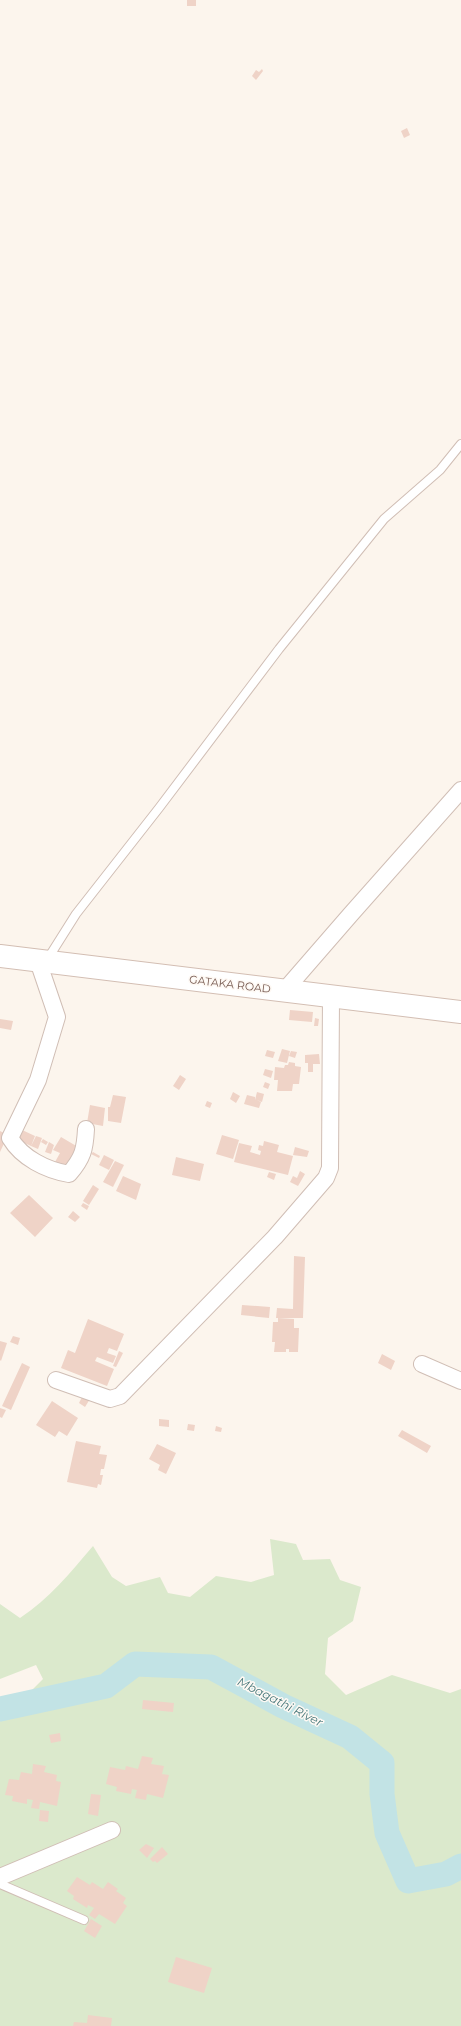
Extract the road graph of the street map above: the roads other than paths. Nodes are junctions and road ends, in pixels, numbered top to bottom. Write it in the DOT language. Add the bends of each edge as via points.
graph roads {
  1 [pos="461,444"];
  2 [pos="461,790"];
  3 [pos="0,956"];
  4 [pos="42,962"];
  5 [pos="285,990"];
  6 [pos="331,996"];
  7 [pos="461,1012"];
  8 [pos="86,1129"];
  9 [pos="422,1364"];
  10 [pos="56,1380"];
  11 [pos="461,1381"];
  12 [pos="112,1830"];
  13 [pos="0,1877"];
  14 [pos="0,1884"];
  15 [pos="84,1920"];
  1 -- 4 [label="lane" via="440,470 384,519 279,649"];
  2 -- 5 [label="street"];
  3 -- 4 [label="street, GATAKA ROAD"];
  4 -- 5 [label="street, GATAKA ROAD"];
  4 -- 8 [label="street" via="57,1017 38,1080 10,1138 22,1154 54,1171 69,1174 79,1163 85,1148"];
  5 -- 6 [label="street, GATAKA ROAD"];
  6 -- 7 [label="street, GATAKA ROAD"];
  6 -- 10 [label="street" via="330,1168 326,1178 275,1237 216,1294 172,1344 149,1364 120,1396 110,1399"];
  9 -- 11 [label="street"];
  12 -- 13 [label="street"];
  14 -- 15 [label="lane"];
}
